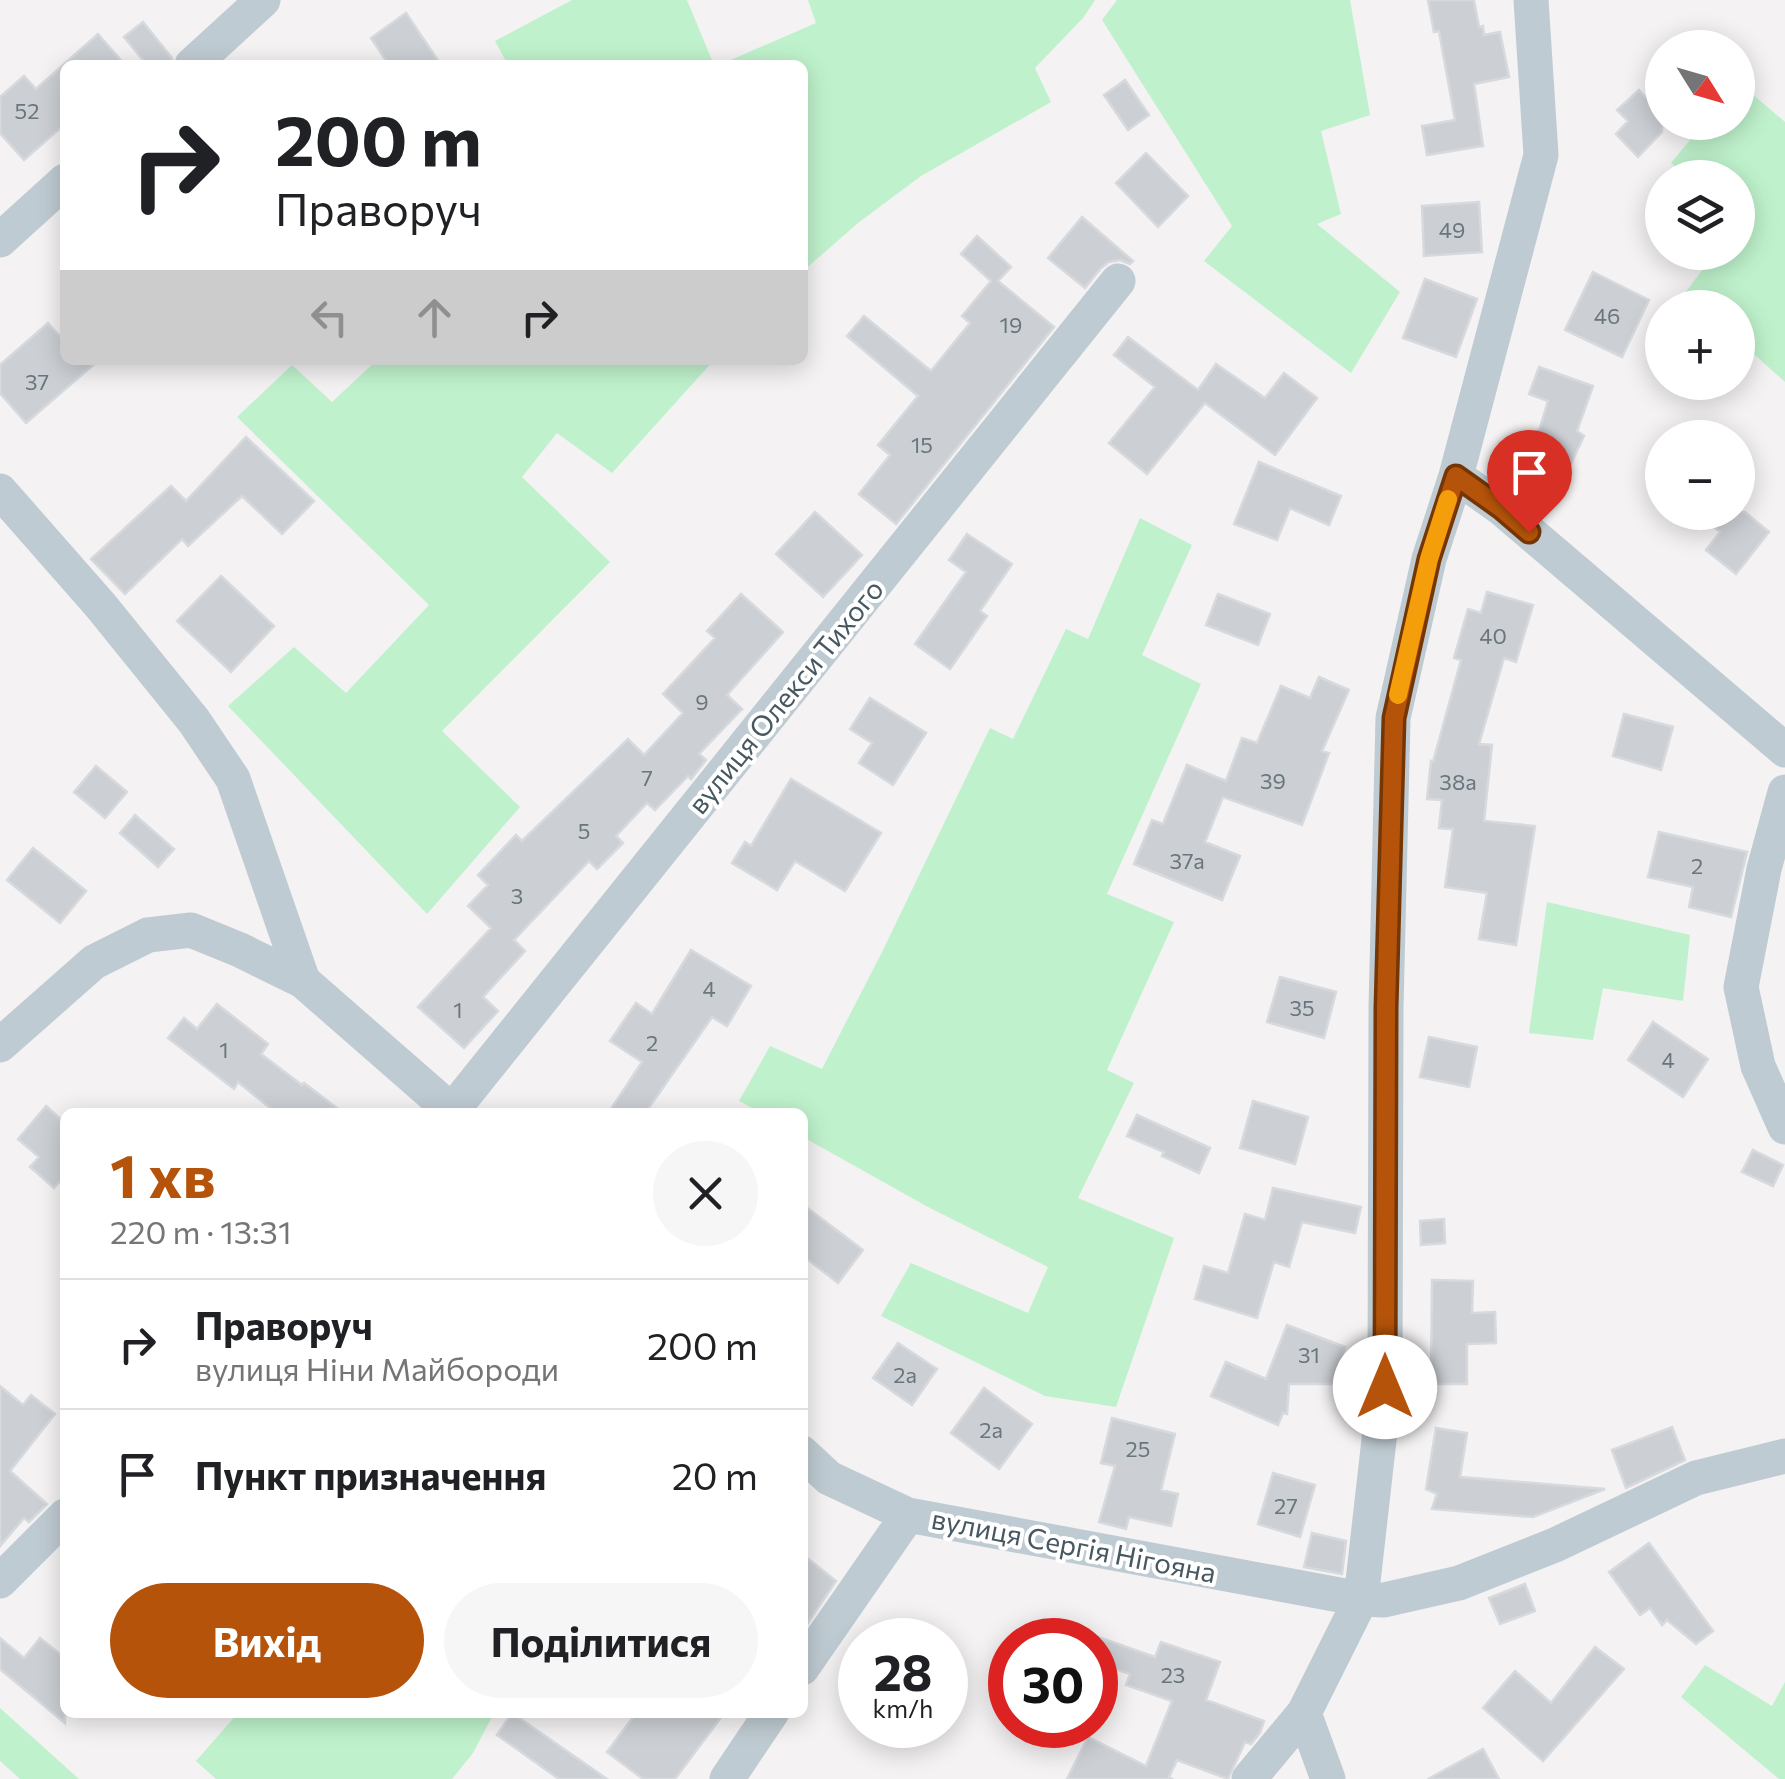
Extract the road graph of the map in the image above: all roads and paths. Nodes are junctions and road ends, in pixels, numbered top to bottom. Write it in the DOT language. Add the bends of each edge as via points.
graph roads {
  1 [pos="263,0"];
  2 [pos="1531,0"];
  3 [pos="197,60"];
  4 [pos="60,186"];
  5 [pos="0,240"];
  6 [pos="1118,280"];
  7 [pos="1456,476"];
  8 [pos="0,491"];
  9 [pos="1785,750"];
  10 [pos="1785,792"];
  11 [pos="304,982"];
  12 [pos="0,1046"];
  13 [pos="447,1108"];
  14 [pos="455,1108"];
  15 [pos="1785,1127"];
  16 [pos="1785,1456"];
  17 [pos="808,1459"];
  18 [pos="908,1514"];
  19 [pos="60,1521"];
  20 [pos="0,1580"];
  21 [pos="1361,1599"];
  22 [pos="808,1659"];
  23 [pos="1304,1714"];
  24 [pos="768,1718"];
  25 [pos="727,1779"];
  26 [pos="1249,1779"];
  27 [pos="1328,1779"];
  1 -- 3 [label="street"];
  2 -- 7 [label="street" via="1541,155"];
  4 -- 5 [label="street"];
  6 -- 14 [label="street, вулиця Олекси Тихого"];
  7 -- 9 [label="street"];
  7 -- 21 [label="street" via="1429,559 1394,718 1385,1387"];
  8 -- 11 [label="street" via="182,706 232,780"];
  10 -- 15 [label="street" via="1742,987 1758,1066"];
  11 -- 12 [label="street" via="192,930 148,934 94,962"];
  11 -- 13 [label="street"];
  16 -- 21 [label="street, вулиця Сергія Нігояна" via="1696,1478 1459,1583"];
  17 -- 18 [label="street, вулиця Сергія Нігояна" via="829,1478"];
  18 -- 21 [label="street, вулиця Сергія Нігояна"];
  18 -- 22 [label="street"];
  19 -- 20 [label="street"];
  21 -- 23 [label="street"];
  23 -- 26 [label="street"];
  23 -- 27 [label="street"];
  24 -- 25 [label="street"];
}
